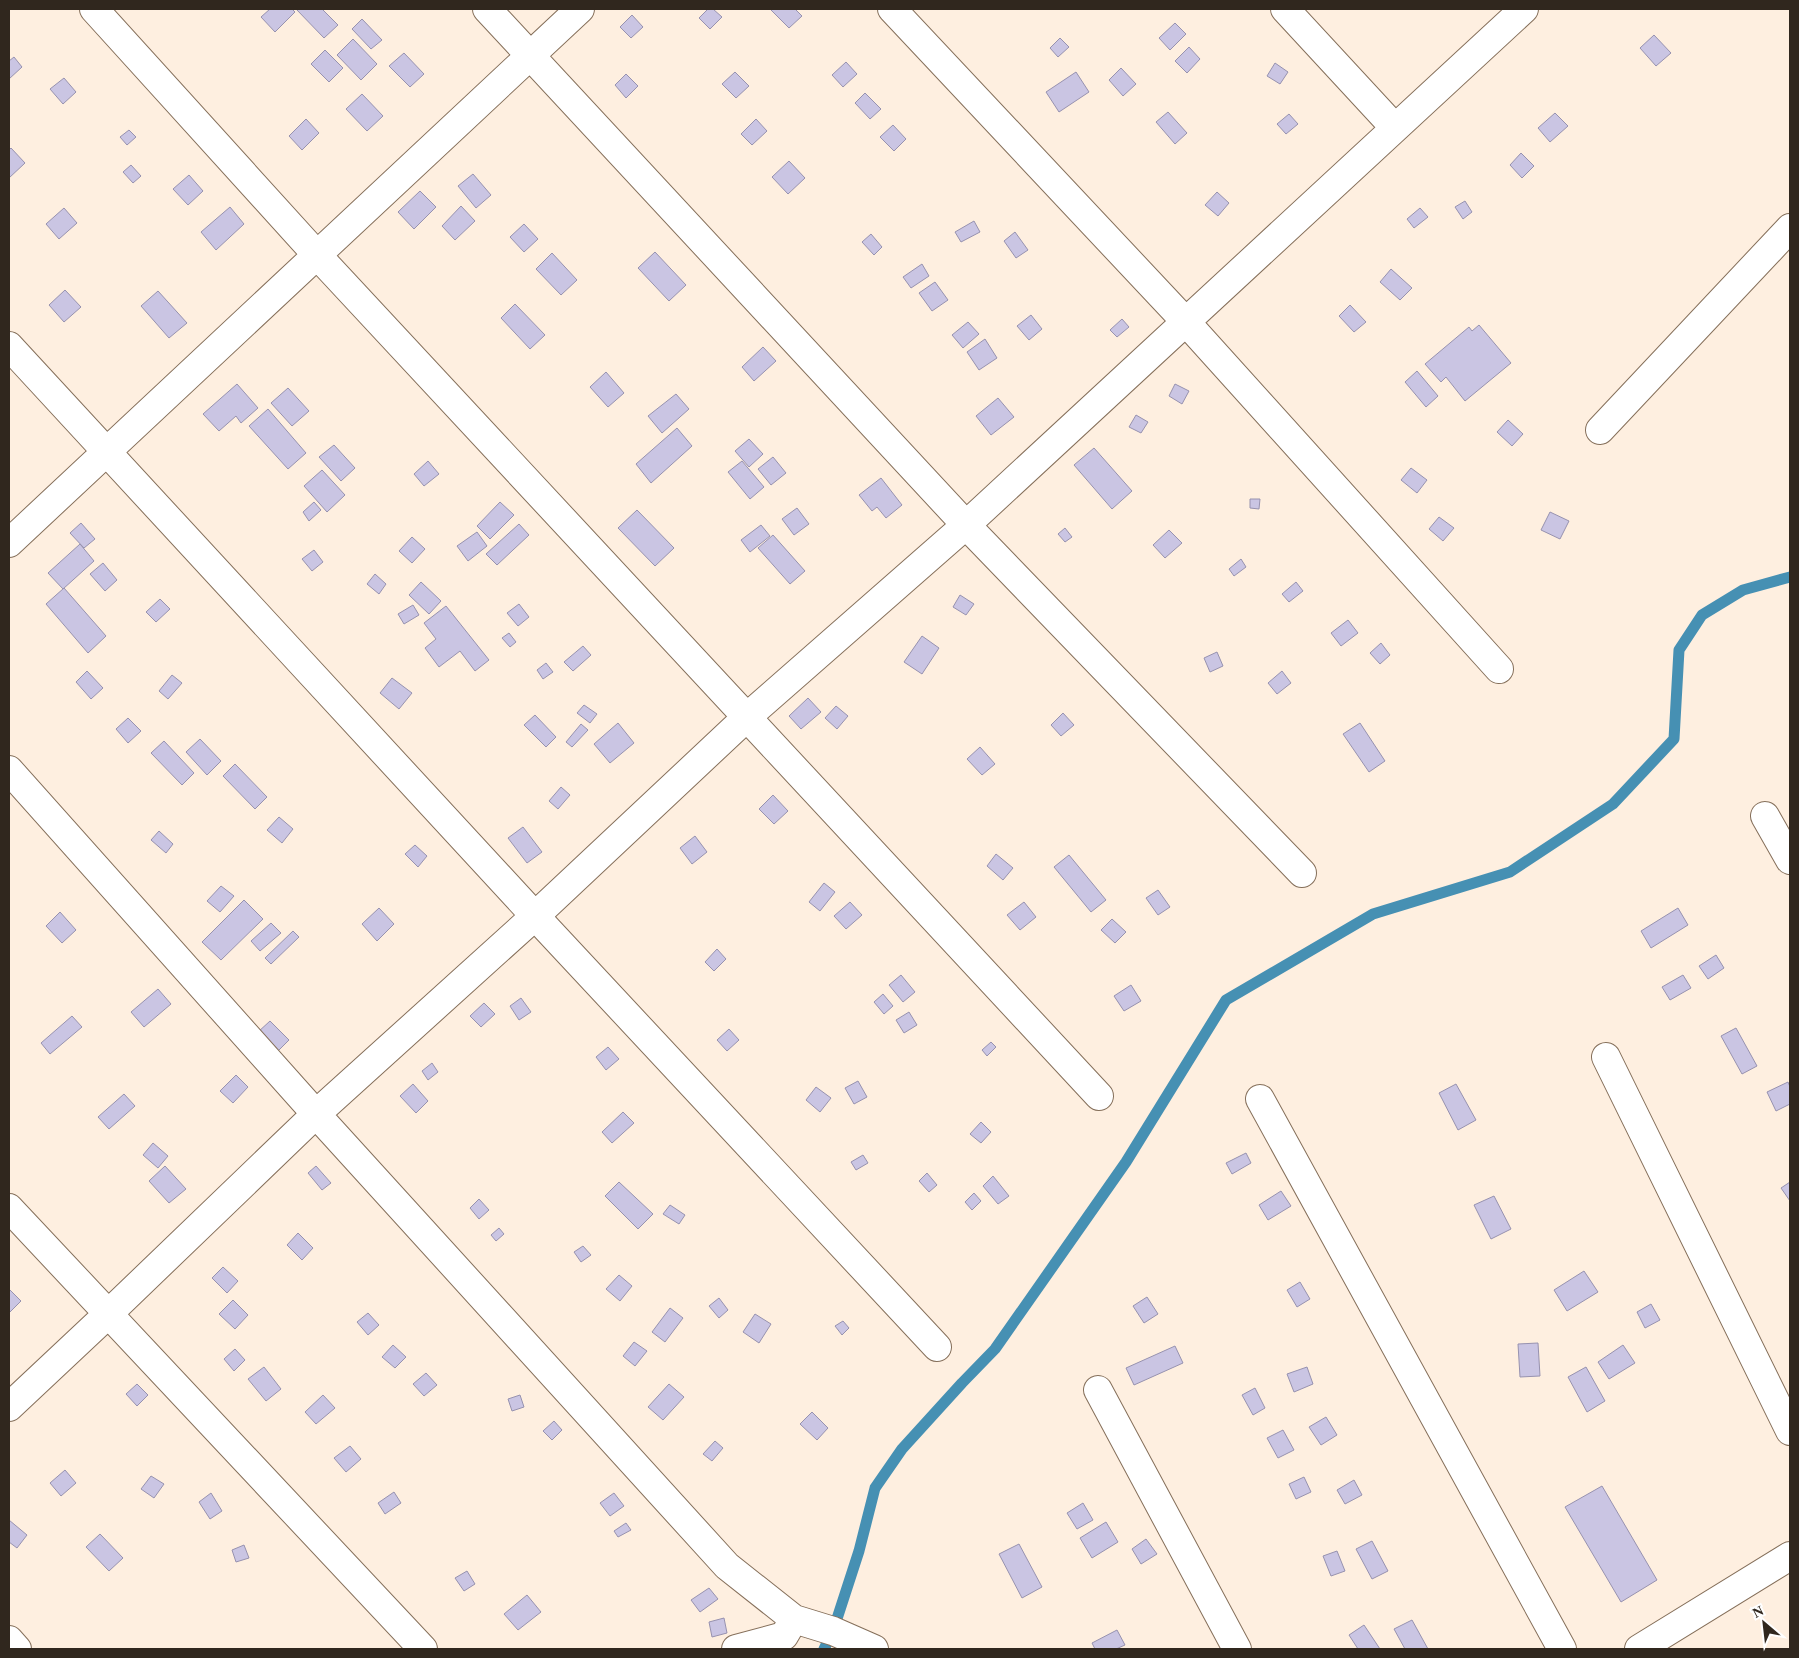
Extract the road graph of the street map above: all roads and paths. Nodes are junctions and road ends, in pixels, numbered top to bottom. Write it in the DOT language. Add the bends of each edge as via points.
graph roads {
  1 [pos="94,9"];
  2 [pos="487,9"];
  3 [pos="580,9"];
  4 [pos="892,9"];
  5 [pos="1285,9"];
  6 [pos="1524,9"];
  7 [pos="530,56"];
  8 [pos="1395,128"];
  9 [pos="1790,228"];
  10 [pos="317,255"];
  11 [pos="1186,322"];
  12 [pos="9,346"];
  13 [pos="1600,430"];
  14 [pos="106,452"];
  15 [pos="966,525"];
  16 [pos="9,543"];
  17 [pos="1499,669"];
  18 [pos="747,717"];
  19 [pos="9,770"];
  20 [pos="1765,816"];
  21 [pos="1790,860"];
  22 [pos="1302,873"];
  23 [pos="535,916"];
  24 [pos="1606,1057"];
  25 [pos="1100,1096"];
  26 [pos="1260,1099"];
  27 [pos="316,1114"];
  28 [pos="9,1208"];
  29 [pos="107,1315"];
  30 [pos="937,1347"];
  31 [pos="1098,1390"];
  32 [pos="9,1407"];
  33 [pos="1790,1430"];
  34 [pos="1790,1556"];
  35 [pos="794,1620"];
  36 [pos="9,1640"];
  37 [pos="17,1649"];
  38 [pos="423,1649"];
  39 [pos="736,1649"];
  40 [pos="874,1649"];
  41 [pos="1237,1649"];
  42 [pos="1562,1649"];
  43 [pos="1639,1649"];
  1 -- 10 [label="street"];
  2 -- 7 [label="street"];
  3 -- 7 [label="street"];
  4 -- 11 [label="street"];
  5 -- 8 [label="street"];
  6 -- 8 [label="street"];
  7 -- 10 [label="street"];
  7 -- 15 [label="street"];
  8 -- 11 [label="street"];
  9 -- 13 [label="street"];
  10 -- 14 [label="street"];
  10 -- 18 [label="street"];
  11 -- 15 [label="street"];
  11 -- 17 [label="street"];
  12 -- 14 [label="street"];
  14 -- 16 [label="street"];
  14 -- 23 [label="street"];
  15 -- 18 [label="street"];
  15 -- 22 [label="street"];
  18 -- 23 [label="street"];
  18 -- 25 [label="street"];
  19 -- 27 [label="street"];
  20 -- 21 [label="street"];
  23 -- 27 [label="street"];
  23 -- 30 [label="street"];
  24 -- 33 [label="street"];
  26 -- 42 [label="street"];
  27 -- 29 [label="street"];
  27 -- 35 [label="street" via="727,1566"];
  28 -- 29 [label="street"];
  29 -- 32 [label="street"];
  29 -- 38 [label="street"];
  31 -- 41 [label="street"];
  34 -- 43 [label="street"];
  35 -- 39 [label="street" via="784,1636"];
  35 -- 40 [label="street" via="833,1631"];
  36 -- 37 [label="street"];
}
